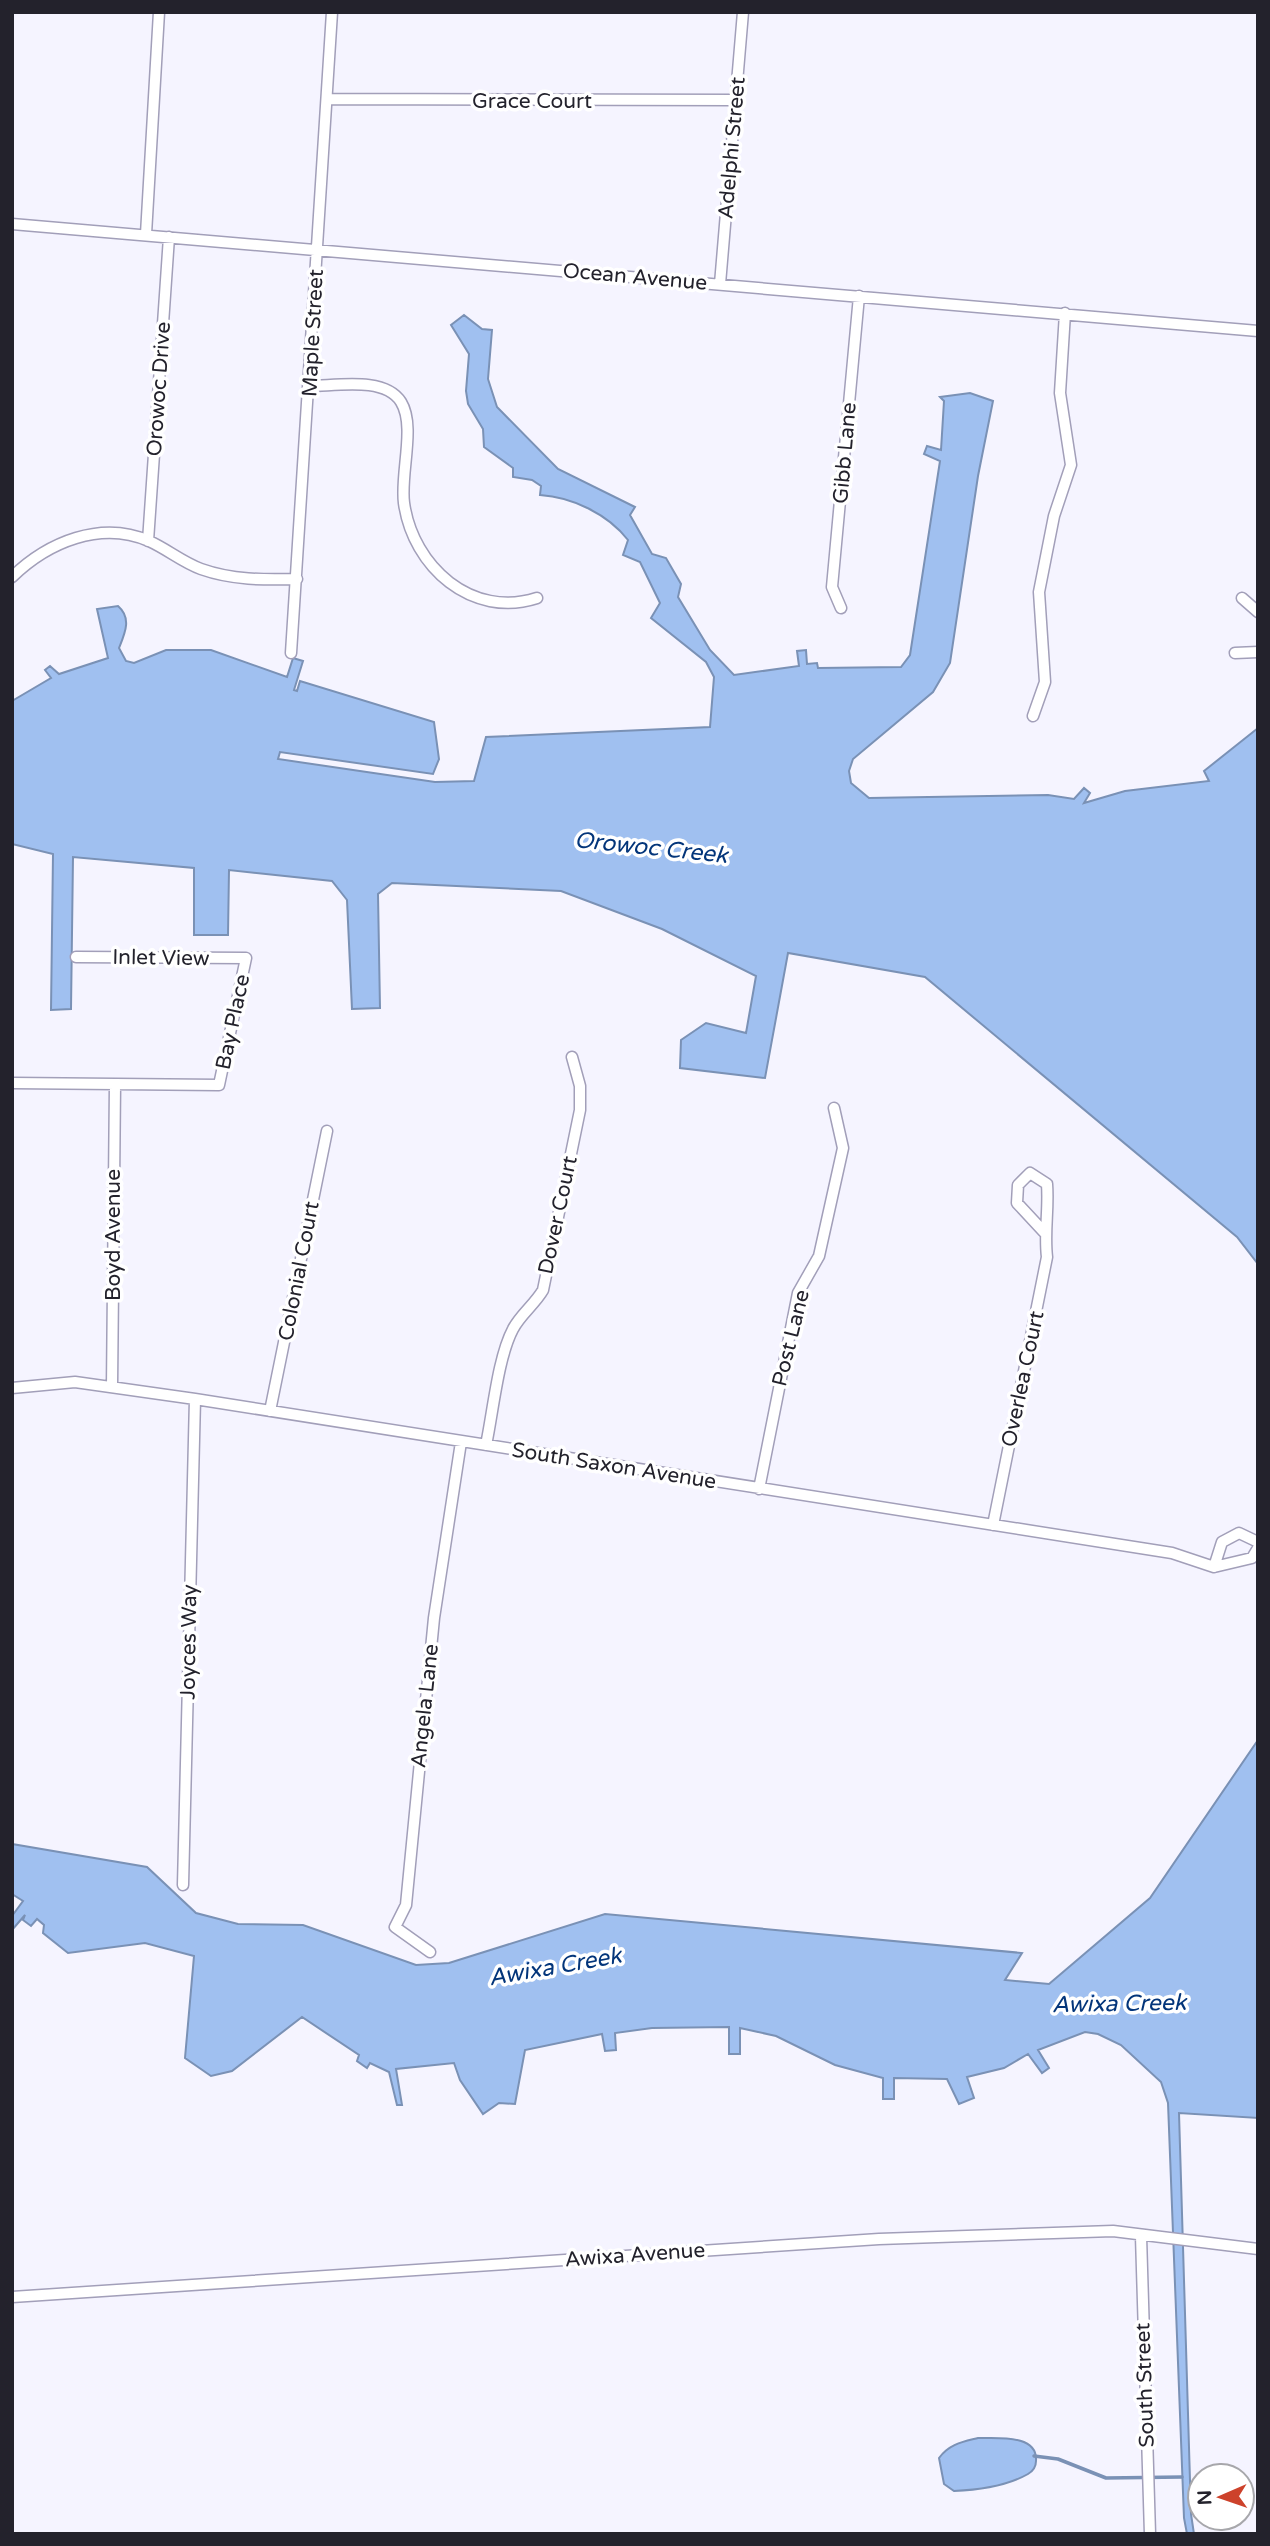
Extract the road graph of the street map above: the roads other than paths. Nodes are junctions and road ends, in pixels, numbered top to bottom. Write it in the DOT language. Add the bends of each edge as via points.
graph roads {
  1 [pos="159,12"];
  2 [pos="332,12"];
  3 [pos="743,12"];
  4 [pos="327,99"];
  5 [pos="736,100"];
  6 [pos="12,224"];
  7 [pos="146,234"];
  8 [pos="169,237"];
  9 [pos="317,249"];
  10 [pos="720,284"];
  11 [pos="859,296"];
  12 [pos="1065,313"];
  13 [pos="1258,331"];
  14 [pos="310,386"];
  15 [pos="148,541"];
  16 [pos="12,577"];
  17 [pos="297,579"];
  18 [pos="1242,597"];
  19 [pos="537,598"];
  20 [pos="841,608"];
  21 [pos="1258,611"];
  22 [pos="1258,652"];
  23 [pos="291,653"];
  24 [pos="1236,653"];
  25 [pos="1033,716"];
  26 [pos="76,957"];
  27 [pos="246,958"];
  28 [pos="572,1057"];
  29 [pos="12,1083"];
  30 [pos="115,1084"];
  31 [pos="834,1108"];
  32 [pos="327,1131"];
  33 [pos="1044,1232"];
  34 [pos="112,1387"];
  35 [pos="12,1388"];
  36 [pos="195,1399"];
  37 [pos="270,1411"];
  38 [pos="461,1442"];
  39 [pos="486,1445"];
  40 [pos="759,1489"];
  41 [pos="993,1525"];
  42 [pos="1258,1542"];
  43 [pos="1258,1548"];
  44 [pos="1214,1567"];
  45 [pos="183,1885"];
  46 [pos="430,1952"];
  47 [pos="1141,2236"];
  48 [pos="1258,2249"];
  49 [pos="12,2297"];
  50 [pos="1150,2534"];
  1 -- 7 [label="street"];
  2 -- 4 [label="street, Maple Street"];
  3 -- 5 [label="street, Adelphi Street"];
  4 -- 5 [label="street, Grace Court"];
  4 -- 9 [label="street, Maple Street"];
  5 -- 10 [label="street, Adelphi Street"];
  6 -- 7 [label="street, Ocean Avenue"];
  7 -- 8 [label="street, Ocean Avenue"];
  8 -- 9 [label="street, Ocean Avenue"];
  8 -- 15 [label="street, Orowoc Drive"];
  9 -- 10 [label="street, Ocean Avenue"];
  9 -- 14 [label="street, Maple Street"];
  10 -- 11 [label="street, Ocean Avenue"];
  11 -- 12 [label="street, Ocean Avenue"];
  11 -- 20 [label="street, Gibb Lane" via="832,587"];
  12 -- 13 [label="street, Ocean Avenue"];
  12 -- 25 [label="street" via="1060,393 1071,465 1054,516 1039,592 1045,682"];
  14 -- 17 [label="street, Maple Street"];
  14 -- 19 [label="street" via="386,388 401,401 406,426 404,502 421,552 459,589 487,601 515,605"];
  15 -- 16 [label="street" via="118,534 78,537 44,551"];
  15 -- 17 [label="street" via="201,569 251,579"];
  17 -- 23 [label="street, Maple Street"];
  18 -- 21 [label="street"];
  22 -- 24 [label="street"];
  26 -- 27 [label="street, Inlet View"];
  27 -- 30 [label="street, Bay Place" via="219,1085"];
  28 -- 39 [label="street, Dover Court" via="580,1086 580,1110 543,1290 514,1326 505,1349"];
  29 -- 30 [label="street"];
  30 -- 34 [label="street, Boyd Avenue"];
  31 -- 40 [label="street, Post Lane" via="843,1147 819,1256 798,1293"];
  32 -- 37 [label="street, Colonial Court"];
  33 -- 33 [label="street, Overlea Court" via="1046,1184 1030,1173 1018,1185 1017,1203"];
  33 -- 41 [label="street, Overlea Court" via="1045,1268"];
  34 -- 35 [label="street, South Saxon Avenue" via="75,1382"];
  34 -- 36 [label="street, South Saxon Avenue"];
  36 -- 37 [label="street, South Saxon Avenue"];
  36 -- 45 [label="street, Joyces Way"];
  37 -- 38 [label="street, South Saxon Avenue"];
  38 -- 39 [label="street, South Saxon Avenue"];
  38 -- 46 [label="street, Angela Lane" via="434,1618 406,1905 395,1927"];
  39 -- 40 [label="street, South Saxon Avenue"];
  40 -- 41 [label="street, South Saxon Avenue"];
  41 -- 44 [label="street, South Saxon Avenue" via="1172,1553"];
  42 -- 44 [label="street" via="1239,1533 1222,1542"];
  43 -- 44 [label="street" via="1252,1558"];
  47 -- 48 [label="street, Awixa Avenue"];
  47 -- 49 [label="street, Awixa Avenue" via="1113,2231 862,2239"];
  47 -- 50 [label="street, South Street"];
}
